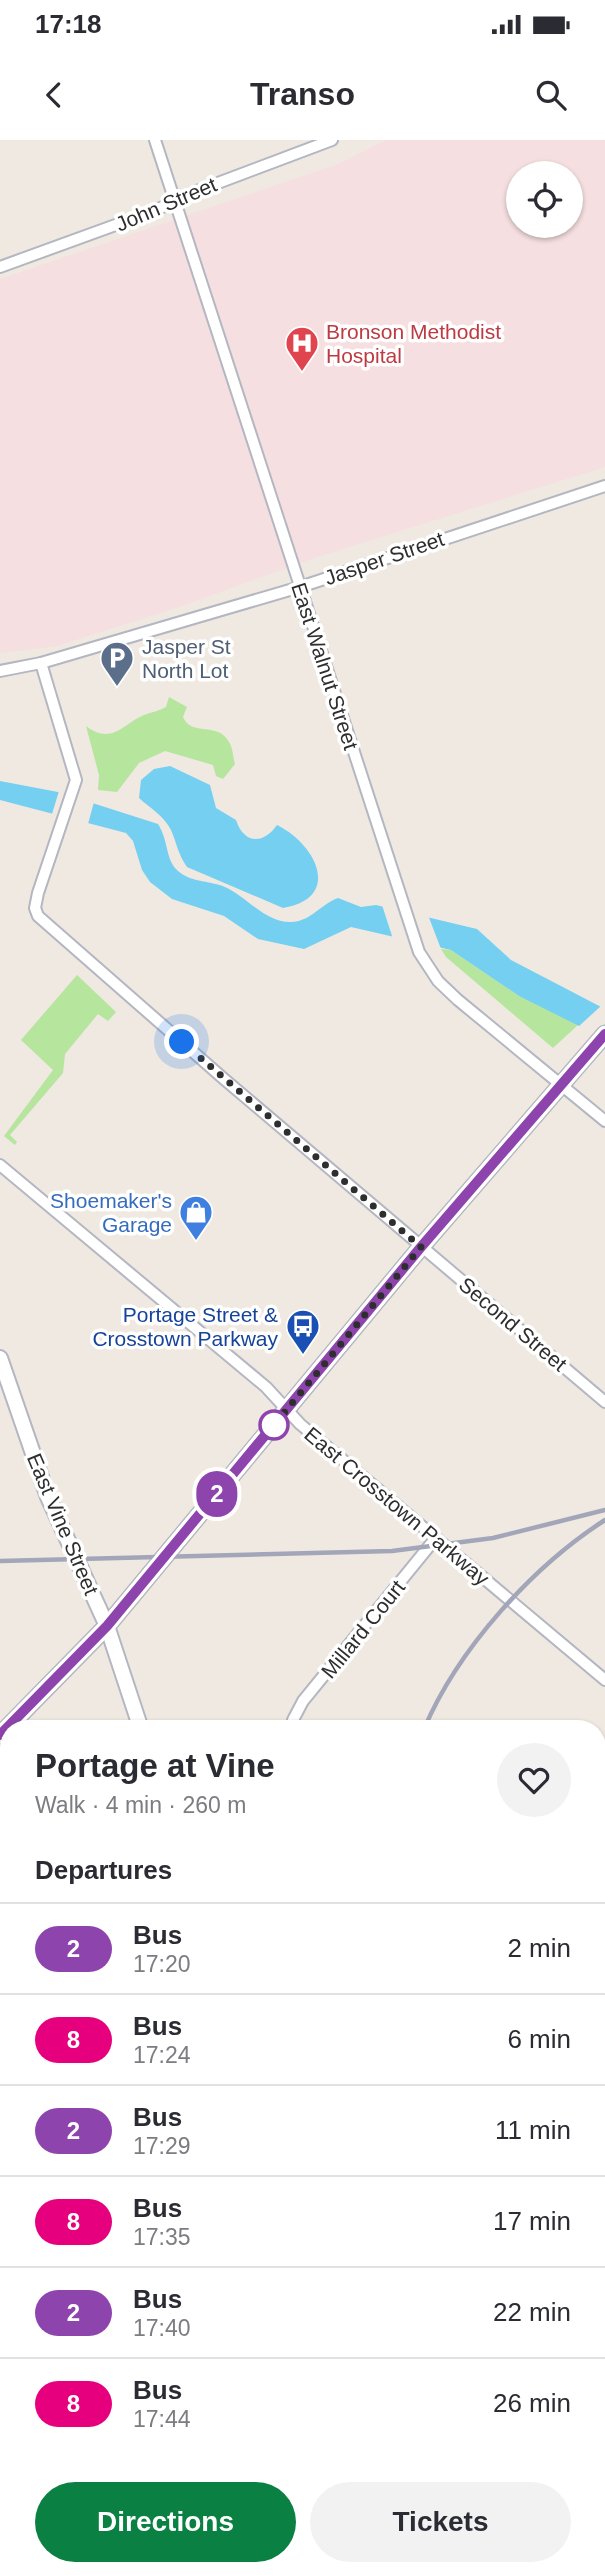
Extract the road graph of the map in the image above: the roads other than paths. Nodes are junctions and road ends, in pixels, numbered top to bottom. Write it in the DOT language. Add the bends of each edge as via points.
graph roads {
  1 [pos="155,140"];
  2 [pos="332,140"];
  3 [pos="174,200"];
  4 [pos="0,267"];
  5 [pos="605,486"];
  6 [pos="300,587"];
  7 [pos="41,663"];
  8 [pos="0,671"];
  9 [pos="602,1037"];
  10 [pos="561,1083"];
  11 [pos="605,1121"];
  12 [pos="0,1165"];
  13 [pos="421,1247"];
  14 [pos="0,1358"];
  15 [pos="605,1402"];
  16 [pos="285,1411"];
  17 [pos="435,1539"];
  18 [pos="107,1626"];
  19 [pos="605,1680"];
  20 [pos="15,1720"];
  21 [pos="138,1720"];
  22 [pos="296,1720"];
  1 -- 3 [label="street, East Walnut Street"];
  2 -- 3 [label="street, John Street"];
  3 -- 4 [label="street, John Street"];
  3 -- 6 [label="street, East Walnut Street"];
  5 -- 6 [label="street, Jasper Street"];
  6 -- 7 [label="street, Jasper Street"];
  6 -- 10 [label="street, East Walnut Street" via="416,944 438,981"];
  7 -- 8 [label="street, Jasper Street"];
  7 -- 13 [label="street, Second Street" via="76,780 38,893 38,916"];
  9 -- 10 [label="main road"];
  10 -- 11 [label="street, East Walnut Street"];
  10 -- 13 [label="main road"];
  12 -- 16 [label="street, East Crosstown Parkway" via="262,1384"];
  13 -- 15 [label="street, Second Street"];
  13 -- 16 [label="main road"];
  14 -- 18 [label="street, East Vine Street" via="48,1497"];
  16 -- 17 [label="street, East Crosstown Parkway"];
  16 -- 18 [label="main road"];
  17 -- 19 [label="street, East Crosstown Parkway"];
  17 -- 22 [label="street, Millard Court" via="303,1701"];
  18 -- 20 [label="main road"];
  18 -- 21 [label="street, East Vine Street"];
}
